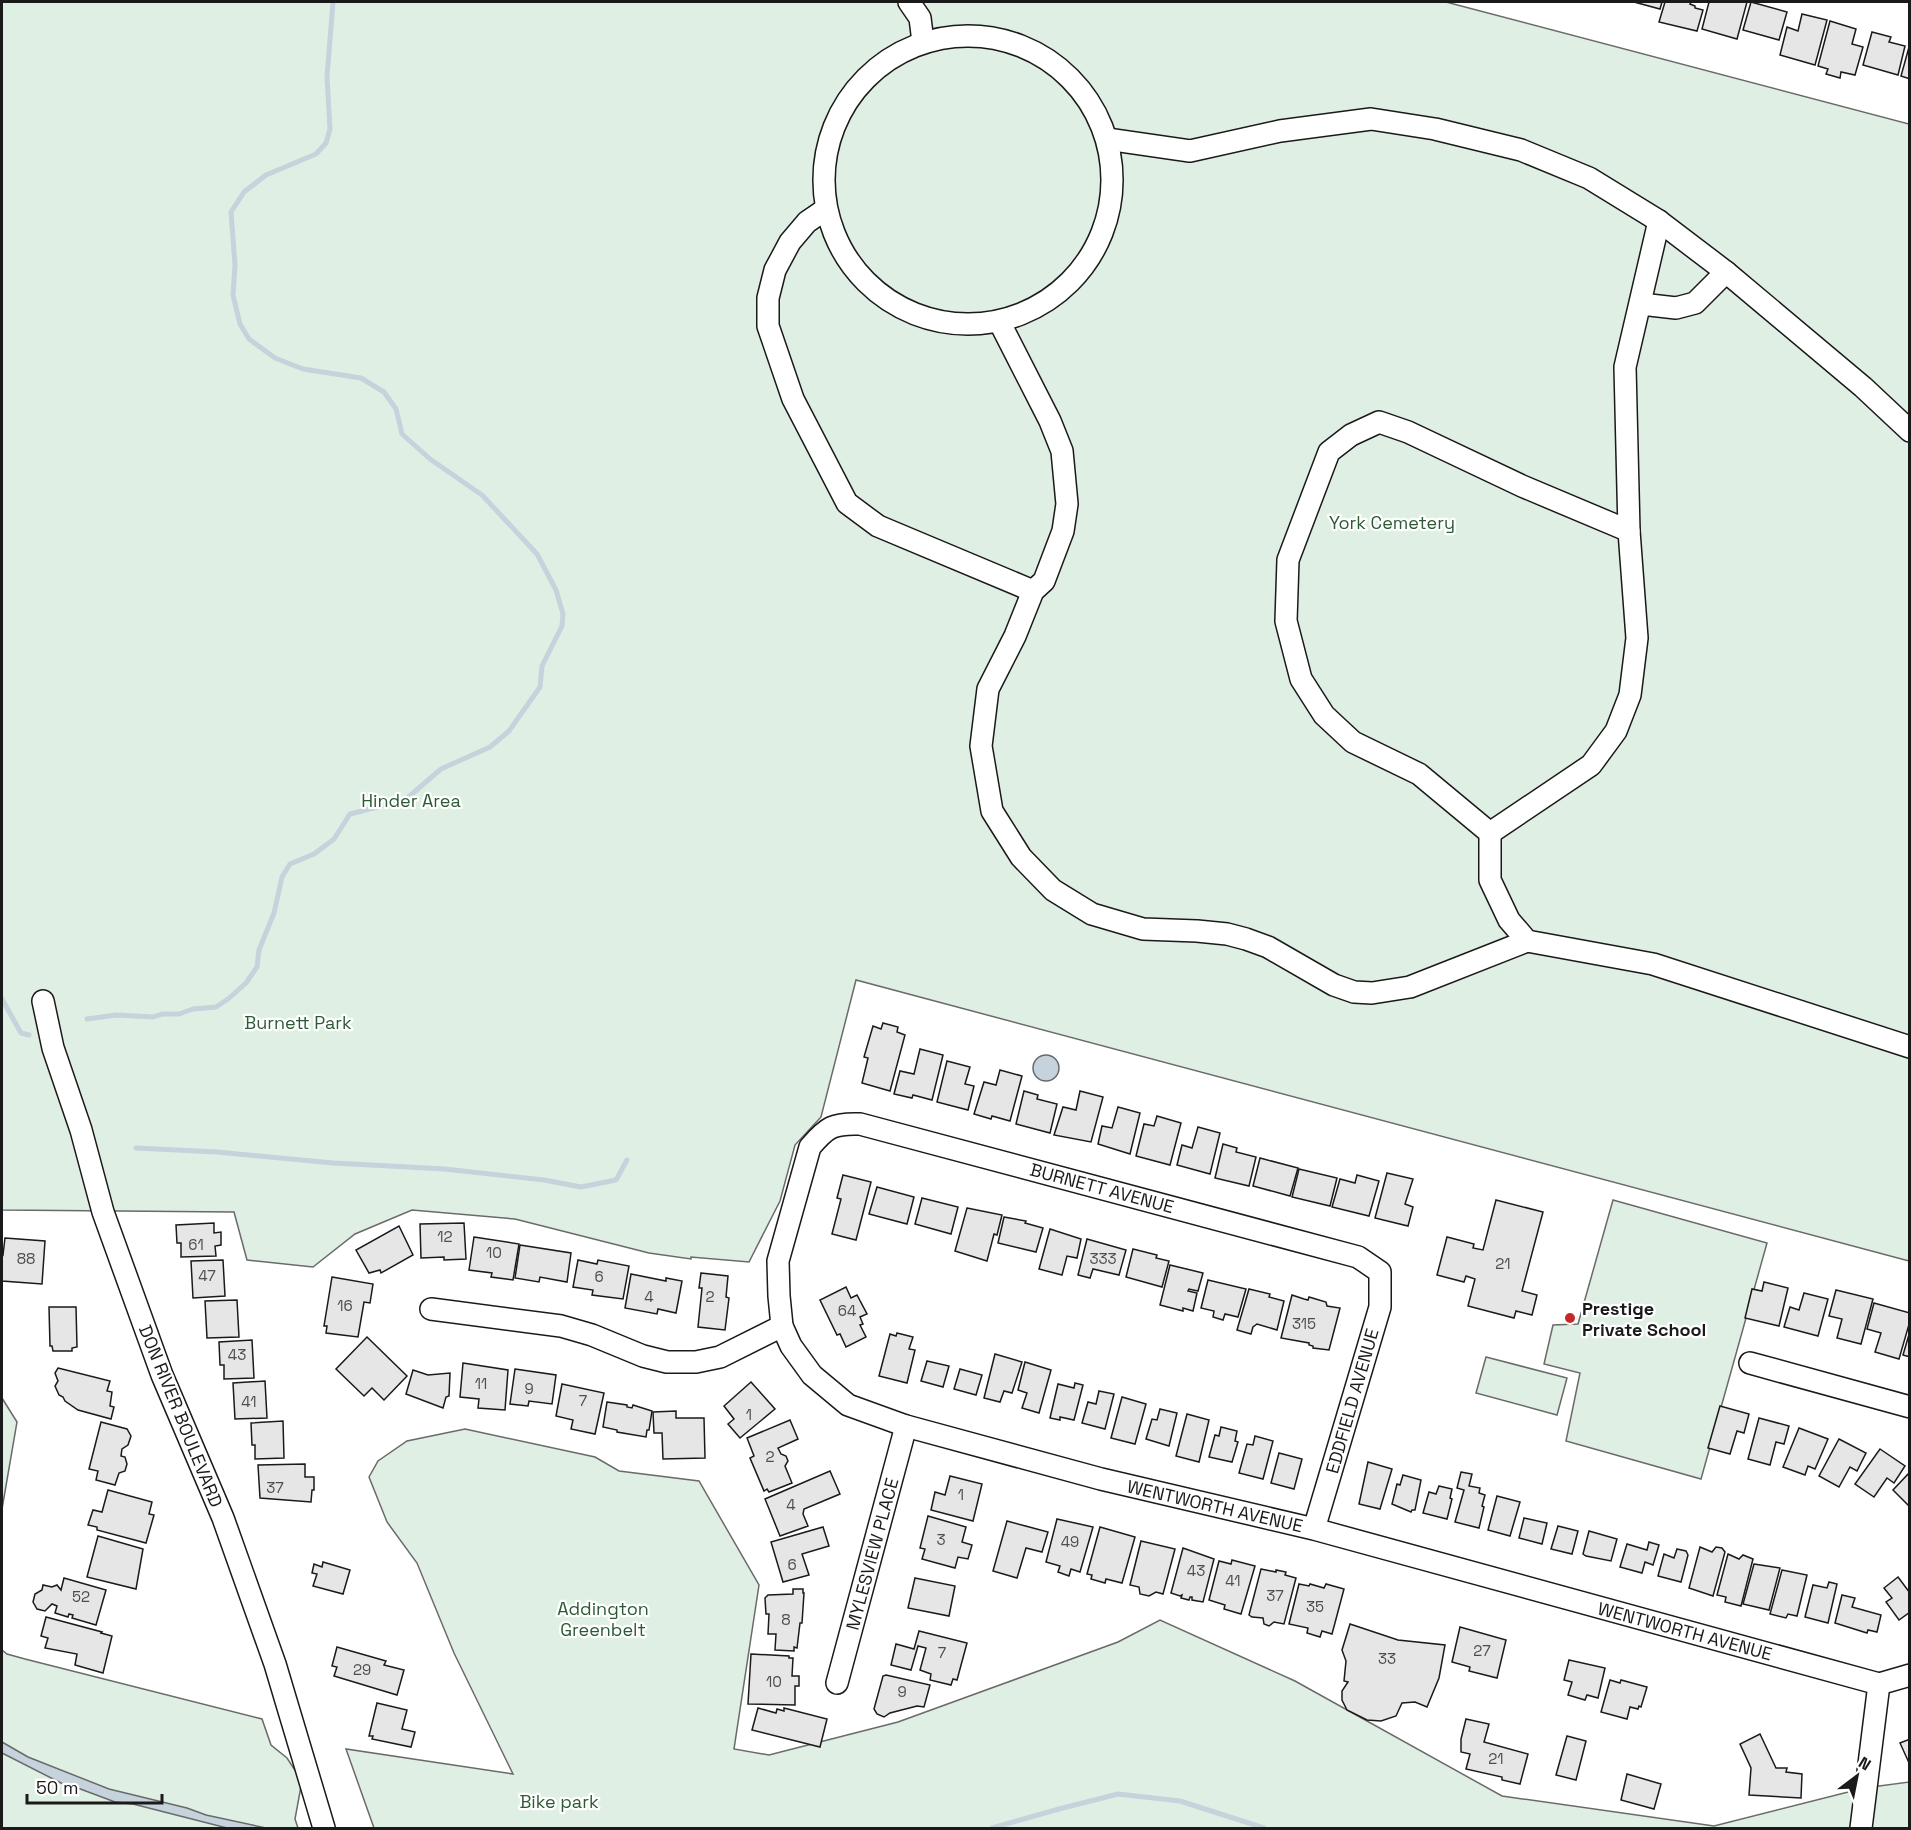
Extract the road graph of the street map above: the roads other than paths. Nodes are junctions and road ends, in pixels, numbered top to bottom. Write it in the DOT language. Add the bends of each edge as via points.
graph roads {
  1 [pos="909,2"];
  2 [pos="923,42"];
  3 [pos="1107,139"];
  4 [pos="826,209"];
  5 [pos="1659,221"];
  6 [pos="1726,272"];
  7 [pos="1641,304"];
  8 [pos="1001,326"];
  9 [pos="1910,431"];
  10 [pos="1629,531"];
  11 [pos="1033,591"];
  12 [pos="1490,833"];
  13 [pos="1527,941"];
  14 [pos="43,1002"];
  15 [pos="1910,1047"];
  16 [pos="821,1133"];
  17 [pos="1380,1272"];
  18 [pos="431,1309"];
  19 [pos="782,1326"];
  20 [pos="1750,1363"];
  21 [pos="1910,1407"];
  22 [pos="906,1426"];
  23 [pos="1314,1529"];
  24 [pos="1910,1675"];
  25 [pos="837,1683"];
  26 [pos="1879,1684"];
  27 [pos="322,1820"];
  28 [pos="1861,1828"];
  1 -- 2 [label="street" via="920,18"];
  2 -- 3 [label="street" via="956,35 988,36 1020,45 1050,60 1094,108"];
  2 -- 4 [label="street" via="881,63 863,79 839,113 825,153"];
  3 -- 5 [label="street" via="1190,151 1280,130 1371,119 1435,129 1521,150 1589,178"];
  3 -- 8 [label="street" via="1113,178 1108,218 1092,255 1066,286"];
  4 -- 8 [label="street" via="847,259 869,285 896,305 928,318"];
  4 -- 11 [label="street" via="807,222 790,242 775,270 768,298 768,326 793,399 847,503 878,526"];
  5 -- 6 [label="street"];
  5 -- 7 [label="street"];
  6 -- 7 [label="street" via="1695,303 1676,308"];
  6 -- 9 [label="street"];
  7 -- 10 [label="street" via="1625,368"];
  8 -- 11 [label="street" via="1062,452 1067,504 1064,531 1044,581"];
  10 -- 12 [label="street" via="1637,638 1630,695 1616,731 1591,765"];
  10 -- 12 [label="street" via="1379,422 1351,435 1329,452 1288,560 1286,621 1301,679 1324,715 1353,742 1419,774"];
  11 -- 13 [label="street" via="988,689 981,746 992,811 1021,857 1053,890 1092,914 1143,929 1207,932 1246,939 1354,992 1410,987"];
  12 -- 13 [label="street" via="1490,880 1509,920"];
  13 -- 15 [label="street" via="1653,964"];
  14 -- 27 [label="street, DON RIVER BOULEVARD" via="53,1048 103,1212 162,1375 223,1518 275,1664"];
  16 -- 17 [label="street, BURNETT AVENUE" via="839,1123 860,1124 1358,1257"];
  16 -- 19 [label="street, WENTWORTH AVENUE" via="810,1147 778,1260"];
  17 -- 23 [label="street, EDDFIELD AVENUE" via="1380,1307"];
  18 -- 19 [label="street" via="561,1326 667,1362 720,1357"];
  19 -- 22 [label="street, WENTWORTH AVENUE" via="812,1375 848,1405"];
  20 -- 21 [label="street"];
  22 -- 23 [label="street, WENTWORTH AVENUE" via="1101,1479"];
  22 -- 25 [label="street, MYLESVIEW PLACE"];
  23 -- 26 [label="street, WENTWORTH AVENUE"];
  24 -- 26 [label="street"];
  26 -- 28 [label="street"];
}
